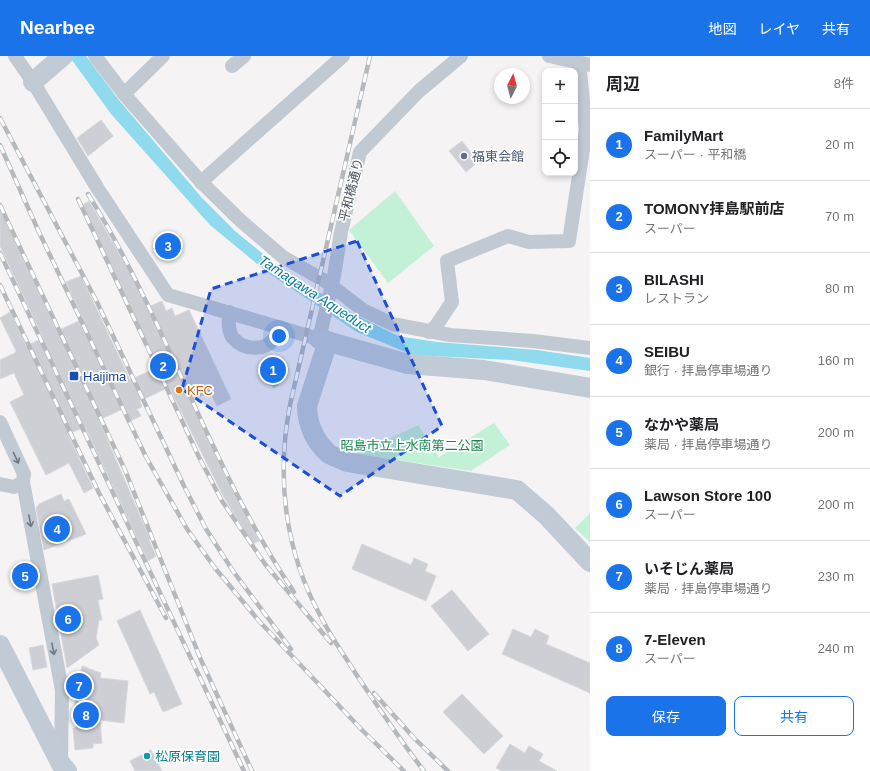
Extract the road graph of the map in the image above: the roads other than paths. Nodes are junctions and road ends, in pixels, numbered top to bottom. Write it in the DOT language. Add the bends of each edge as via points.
graph roads {
  1 [pos="15,56"];
  2 [pos="63,56"];
  3 [pos="95,56"];
  4 [pos="163,56"];
  5 [pos="244,56"];
  6 [pos="342,56"];
  7 [pos="461,56"];
  8 [pos="549,56"];
  9 [pos="585,64"];
  10 [pos="232,66"];
  11 [pos="33,82"];
  12 [pos="124,94"];
  13 [pos="201,182"];
  14 [pos="330,290"];
  15 [pos="229,312"];
  16 [pos="279,328"];
  17 [pos="429,332"];
  18 [pos="323,335"];
  19 [pos="590,348"];
  20 [pos="590,388"];
  21 [pos="0,422"];
  22 [pos="23,482"];
  23 [pos="0,484"];
  24 [pos="590,562"];
  25 [pos="0,645"];
  26 [pos="62,769"];
  1 -- 11 [label="street"];
  2 -- 11 [label="street"];
  3 -- 12 [label="street"];
  4 -- 12 [label="street"];
  5 -- 10 [label="street"];
  6 -- 13 [label="street"];
  7 -- 14 [label="street, 平和橋通り" via="419,91 360,152 340,232"];
  8 -- 9 [label="street"];
  9 -- 17 [label="street" via="586,130 569,241 529,242 508,236 447,261 452,302"];
  11 -- 15 [label="street" via="98,189 168,295"];
  12 -- 13 [label="street"];
  13 -- 14 [label="street" via="272,248"];
  14 -- 17 [label="street" via="380,320"];
  14 -- 18 [label="street, 平和橋通り"];
  15 -- 16 [label="street"];
  15 -- 16 [label="street" via="230,331 234,340 247,347 263,348 274,339"];
  16 -- 18 [label="street"];
  17 -- 19 [label="street"];
  18 -- 20 [label="street" via="408,364 484,370"];
  18 -- 24 [label="street" via="307,416 313,435 330,454 347,462 517,490"];
  21 -- 22 [label="street, one-way" via="24,474"];
  22 -- 23 [label="street" via="14,486"];
  22 -- 26 [label="street, one-way" via="62,690"];
  25 -- 26 [label="street"];
}
